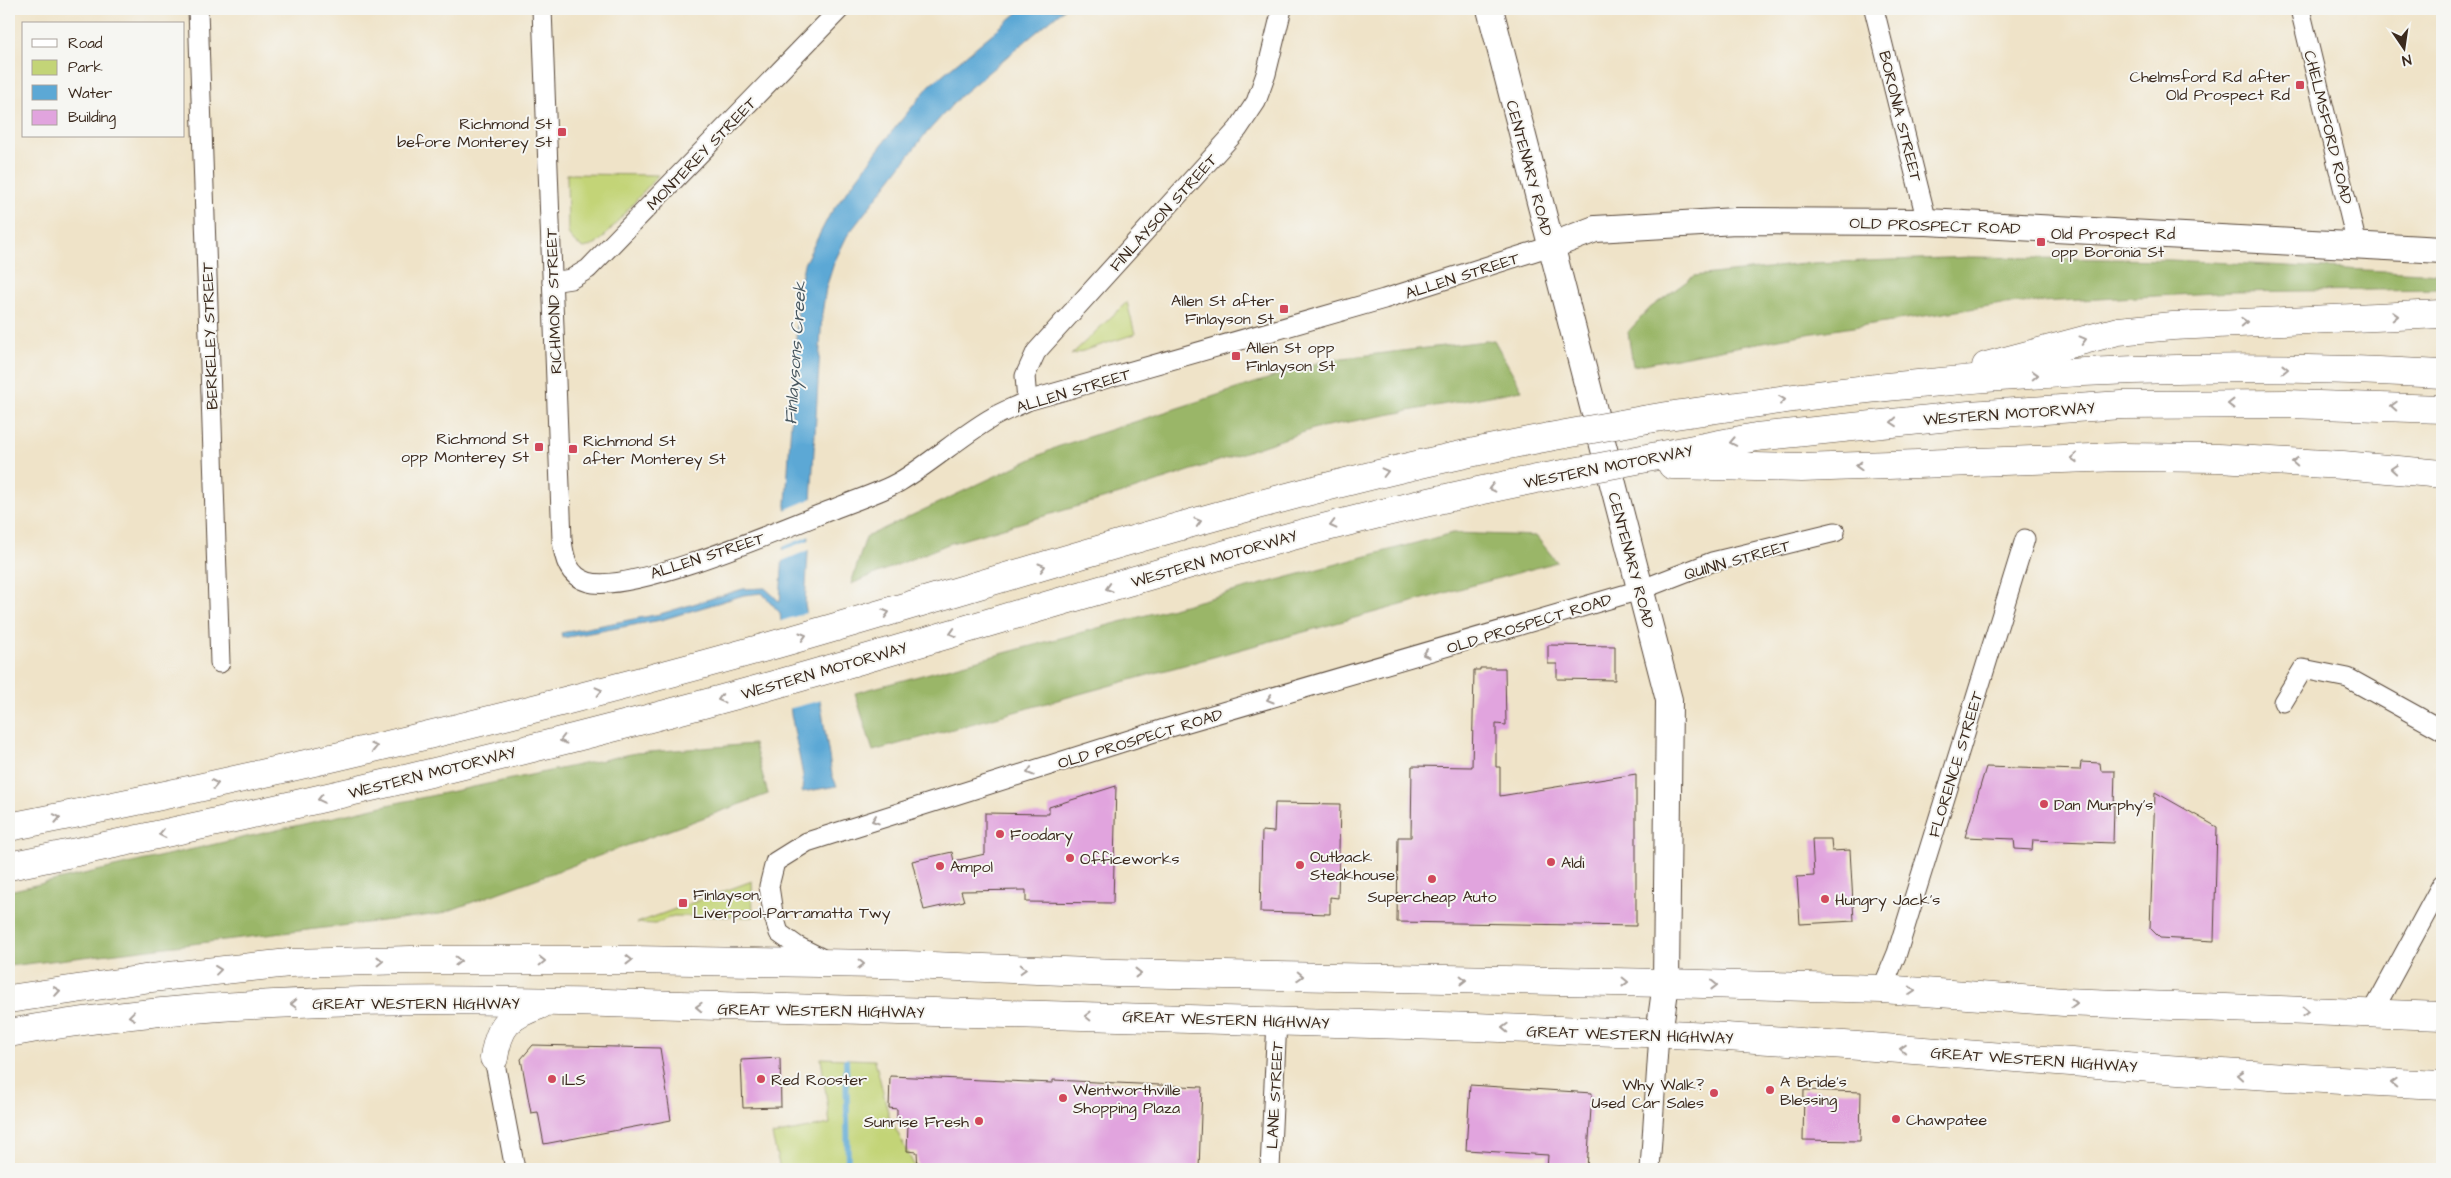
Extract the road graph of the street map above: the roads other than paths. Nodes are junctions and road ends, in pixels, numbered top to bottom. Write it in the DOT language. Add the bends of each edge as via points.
graph roads {
  1 [pos="198,9"];
  2 [pos="542,9"];
  3 [pos="840,9"];
  4 [pos="1282,9"];
  5 [pos="1490,9"];
  6 [pos="1874,9"];
  7 [pos="2300,9"];
  8 [pos="1927,222"];
  9 [pos="2358,245"];
  10 [pos="1551,246"];
  11 [pos="2442,250"];
  12 [pos="552,282"];
  13 [pos="2442,314"];
  14 [pos="2442,374"];
  15 [pos="1917,384"];
  16 [pos="1027,401"];
  17 [pos="2442,409"];
  18 [pos="1656,461"];
  19 [pos="2442,474"];
  20 [pos="1835,532"];
  21 [pos="2025,539"];
  22 [pos="588,582"];
  23 [pos="1640,590"];
  24 [pos="220,663"];
  25 [pos="2283,702"];
  26 [pos="2442,730"];
  27 [pos="9,827"];
  28 [pos="9,866"];
  29 [pos="2442,884"];
  30 [pos="832,963"];
  31 [pos="1666,983"];
  32 [pos="1882,989"];
  33 [pos="9,999"];
  34 [pos="546,1003"];
  35 [pos="2371,1015"];
  36 [pos="2442,1016"];
  37 [pos="1277,1020"];
  38 [pos="9,1033"];
  39 [pos="1659,1034"];
  40 [pos="494,1058"];
  41 [pos="2442,1085"];
  42 [pos="515,1169"];
  43 [pos="1270,1169"];
  44 [pos="1650,1169"];
  1 -- 24 [label="street, BERKELEY STREET"];
  2 -- 12 [label="street, RICHMOND STREET"];
  3 -- 12 [label="street, MONTEREY STREET" via="588,269 571,279"];
  4 -- 16 [label="street, FINLAYSON STREET" via="1256,102 1238,128 1036,352 1024,376"];
  5 -- 10 [label="main road, CENTENARY ROAD"];
  6 -- 8 [label="street, BORONIA STREET"];
  7 -- 9 [label="street, CHELMSFORD ROAD"];
  8 -- 9 [label="main road, OLD PROSPECT ROAD"];
  8 -- 10 [label="main road, OLD PROSPECT ROAD" via="1736,221 1648,226 1595,230"];
  9 -- 11 [label="main road, OLD PROSPECT ROAD"];
  10 -- 16 [label="street, ALLEN STREET" via="1384,299"];
  10 -- 23 [label="main road, CENTENARY ROAD"];
  12 -- 22 [label="street, RICHMOND STREET" via="563,556 576,576"];
  15 -- 13 [label="highway, one-way" via="2118,331"];
  15 -- 14 [label="highway, one-way" via="2018,376 2306,368"];
  27 -- 15 [label="highway, one-way, bridge" via="223,782 456,727 767,646 1257,505 1417,464 1648,420 1770,401"];
  16 -- 22 [label="street, ALLEN STREET" via="990,419 899,482 874,494 696,561 627,580"];
  17 -- 18 [label="highway, WESTERN MOTORWAY, one-way" via="2288,404 2122,405 1970,415 1756,437"];
  19 -- 18 [label="highway, one-way" via="2344,464 2122,456 1802,468"];
  18 -- 28 [label="highway, WESTERN MOTORWAY, one-way, bridge" via="1621,463 1556,475 1403,508 1296,535 768,686 438,772"];
  20 -- 23 [label="street, QUINN STREET" via="1712,562"];
  21 -- 32 [label="street, FLORENCE STREET" via="1897,953"];
  23 -- 30 [label="street, OLD PROSPECT ROAD, one-way" via="1164,730 807,842 775,862 769,886 773,913 779,933"];
  23 -- 31 [label="main road, CENTENARY ROAD" via="1669,700"];
  25 -- 26 [label="street" via="2303,670 2348,678"];
  29 -- 35 [label="street"];
  30 -- 31 [label="highway, one-way" via="1117,973"];
  33 -- 30 [label="highway, one-way" via="151,978 289,963 632,960"];
  31 -- 32 [label="highway, one-way"];
  31 -- 39 [label="main road, CENTENARY ROAD"];
  32 -- 35 [label="highway, one-way" via="2064,1002"];
  37 -- 34 [label="highway, GREAT WESTERN HIGHWAY, one-way"];
  34 -- 38 [label="highway, GREAT WESTERN HIGHWAY, one-way" via="374,1001 260,1006 166,1012"];
  34 -- 40 [label="highway" via="506,1023 498,1036"];
  35 -- 36 [label="highway"];
  39 -- 37 [label="highway, GREAT WESTERN HIGHWAY, one-way"];
  37 -- 43 [label="street, LANE STREET"];
  41 -- 39 [label="highway, GREAT WESTERN HIGHWAY, one-way" via="2288,1079 1978,1054"];
  39 -- 44 [label="street"];
  40 -- 42 [label="street"];
}
